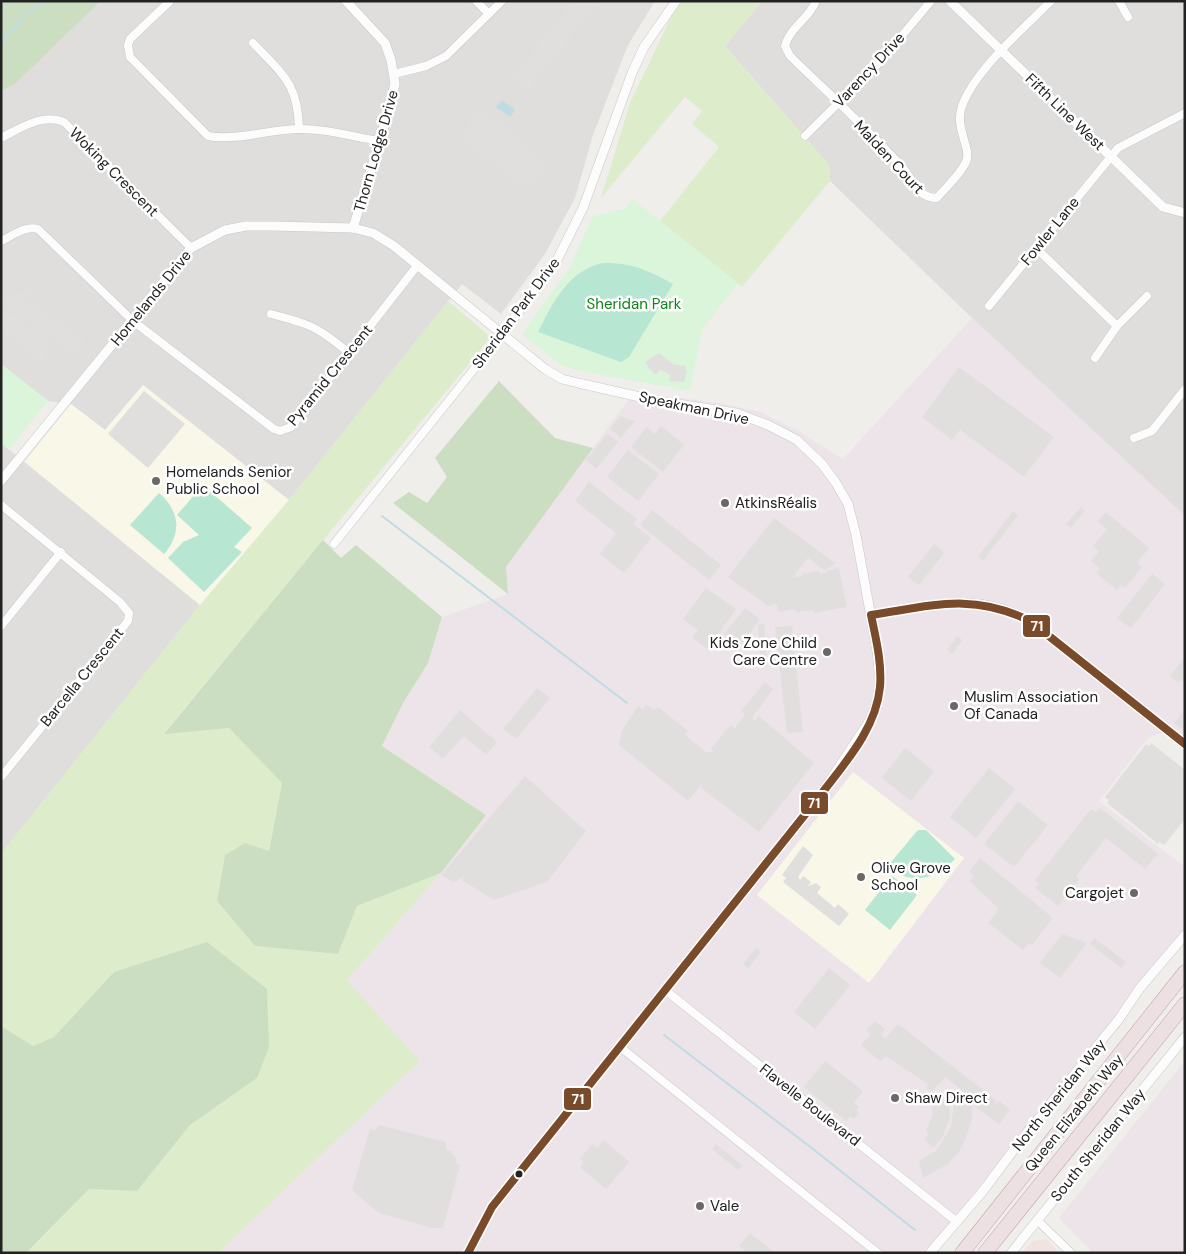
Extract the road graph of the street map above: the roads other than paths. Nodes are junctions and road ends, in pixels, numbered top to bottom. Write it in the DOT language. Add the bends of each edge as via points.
graph roads {
  1 [pos="170,1"];
  2 [pos="346,1"];
  3 [pos="476,1"];
  4 [pos="502,1"];
  5 [pos="676,1"];
  6 [pos="816,1"];
  7 [pos="931,1"];
  8 [pos="950,1"];
  9 [pos="1050,1"];
  10 [pos="1119,1"];
  11 [pos="489,14"];
  12 [pos="1128,17"];
  13 [pos="253,43"];
  14 [pos="1002,50"];
  15 [pos="394,74"];
  16 [pos="838,103"];
  17 [pos="1185,113"];
  18 [pos="299,129"];
  19 [pos="805,136"];
  20 [pos="1,138"];
  21 [pos="380,141"];
  22 [pos="1111,156"];
  23 [pos="1183,212"];
  24 [pos="353,228"];
  25 [pos="1,241"];
  26 [pos="191,248"];
  27 [pos="1037,249"];
  28 [pos="417,266"];
  29 [pos="1147,296"];
  30 [pos="989,306"];
  31 [pos="271,314"];
  32 [pos="133,320"];
  33 [pos="1117,326"];
  34 [pos="503,333"];
  35 [pos="349,353"];
  36 [pos="1095,358"];
  37 [pos="1185,389"];
  38 [pos="1134,438"];
  39 [pos="1,481"];
  40 [pos="1,505"];
  41 [pos="334,544"];
  42 [pos="61,552"];
  43 [pos="871,615"];
  44 [pos="1,626"];
  45 [pos="1185,744"];
  46 [pos="1,777"];
  47 [pos="1185,935"];
  48 [pos="1185,972"];
  49 [pos="665,990"];
  50 [pos="1185,1004"];
  51 [pos="1185,1037"];
  52 [pos="619,1046"];
  53 [pos="1037,1220"];
  54 [pos="956,1221"];
  55 [pos="468,1253"];
  56 [pos="878,1253"];
  57 [pos="930,1253"];
  58 [pos="962,1253"];
  59 [pos="986,1253"];
  60 [pos="1011,1253"];
  61 [pos="1071,1253"];
  1 -- 18 [label="street" via="130,39 130,57 144,73 208,136"];
  2 -- 15 [label="street, Thorn Lodge Drive" via="385,43"];
  3 -- 11 [label="street"];
  4 -- 11 [label="street"];
  5 -- 34 [label="street, Sheridan Park Drive" via="644,47 632,73 583,208 558,260"];
  6 -- 16 [label="street, Malden Court" via="811,13 791,32 785,46 790,56"];
  7 -- 16 [label="street, Varency Drive" via="879,63"];
  8 -- 14 [label="street, Fifth Line West"];
  9 -- 14 [label="street"];
  10 -- 12 [label="street"];
  11 -- 15 [label="street" via="446,56 426,66"];
  13 -- 18 [label="street" via="290,82 299,108"];
  14 -- 16 [label="street, Malden Court" via="974,84 964,102 959,127 967,152 966,161 937,198 921,194 902,167"];
  14 -- 22 [label="street, Fifth Line West"];
  15 -- 21 [label="street, Thorn Lodge Drive" via="393,98"];
  16 -- 19 [label="street, Varency Drive"];
  17 -- 22 [label="street, Fowler Lane" via="1118,148"];
  18 -- 21 [label="street"];
  20 -- 26 [label="street, Woking Crescent" via="41,119 64,122"];
  21 -- 24 [label="street, Thorn Lodge Drive"];
  22 -- 23 [label="street, Fifth Line West" via="1162,207"];
  22 -- 27 [label="street, Fowler Lane"];
  24 -- 26 [label="street, Homelands Drive" via="246,226 225,230"];
  24 -- 28 [label="street, Homelands Drive" via="373,233"];
  25 -- 32 [label="street" via="32,227 38,229"];
  26 -- 32 [label="street, Homelands Drive"];
  27 -- 30 [label="street, Fowler Lane"];
  27 -- 33 [label="street"];
  28 -- 34 [label="street, Homelands Drive"];
  28 -- 35 [label="street, Pyramid Crescent"];
  29 -- 33 [label="street"];
  31 -- 35 [label="street" via="313,325"];
  32 -- 35 [label="street, Pyramid Crescent" via="280,431 291,427"];
  32 -- 39 [label="street, Homelands Drive"];
  33 -- 36 [label="street"];
  34 -- 41 [label="street, Sheridan Park Drive"];
  34 -- 43 [label="street, Speakman Drive" via="545,369 562,379 736,414 797,440 822,464 848,504"];
  37 -- 38 [label="street" via="1152,431"];
  40 -- 42 [label="street, Barcella Crescent"];
  42 -- 44 [label="street"];
  42 -- 46 [label="street, Barcella Crescent" via="126,607 128,621"];
  43 -- 45 [label="street" via="968,601 1014,612 1030,621"];
  43 -- 49 [label="street, Speakman Drive" via="880,679 872,717 818,797"];
  47 -- 54 [label="street, North Sheridan Way"];
  48 -- 58 [label="highway, Queen Elizabeth Way"];
  49 -- 52 [label="street, Speakman Drive"];
  49 -- 54 [label="street, Flavelle Boulevard"];
  50 -- 59 [label="highway, Queen Elizabeth Way"];
  51 -- 53 [label="street, South Sheridan Way"];
  52 -- 55 [label="street, Speakman Drive" via="492,1207"];
  52 -- 56 [label="street"];
  53 -- 60 [label="street, South Sheridan Way"];
  53 -- 61 [label="street"];
  54 -- 57 [label="street, North Sheridan Way"];
}
